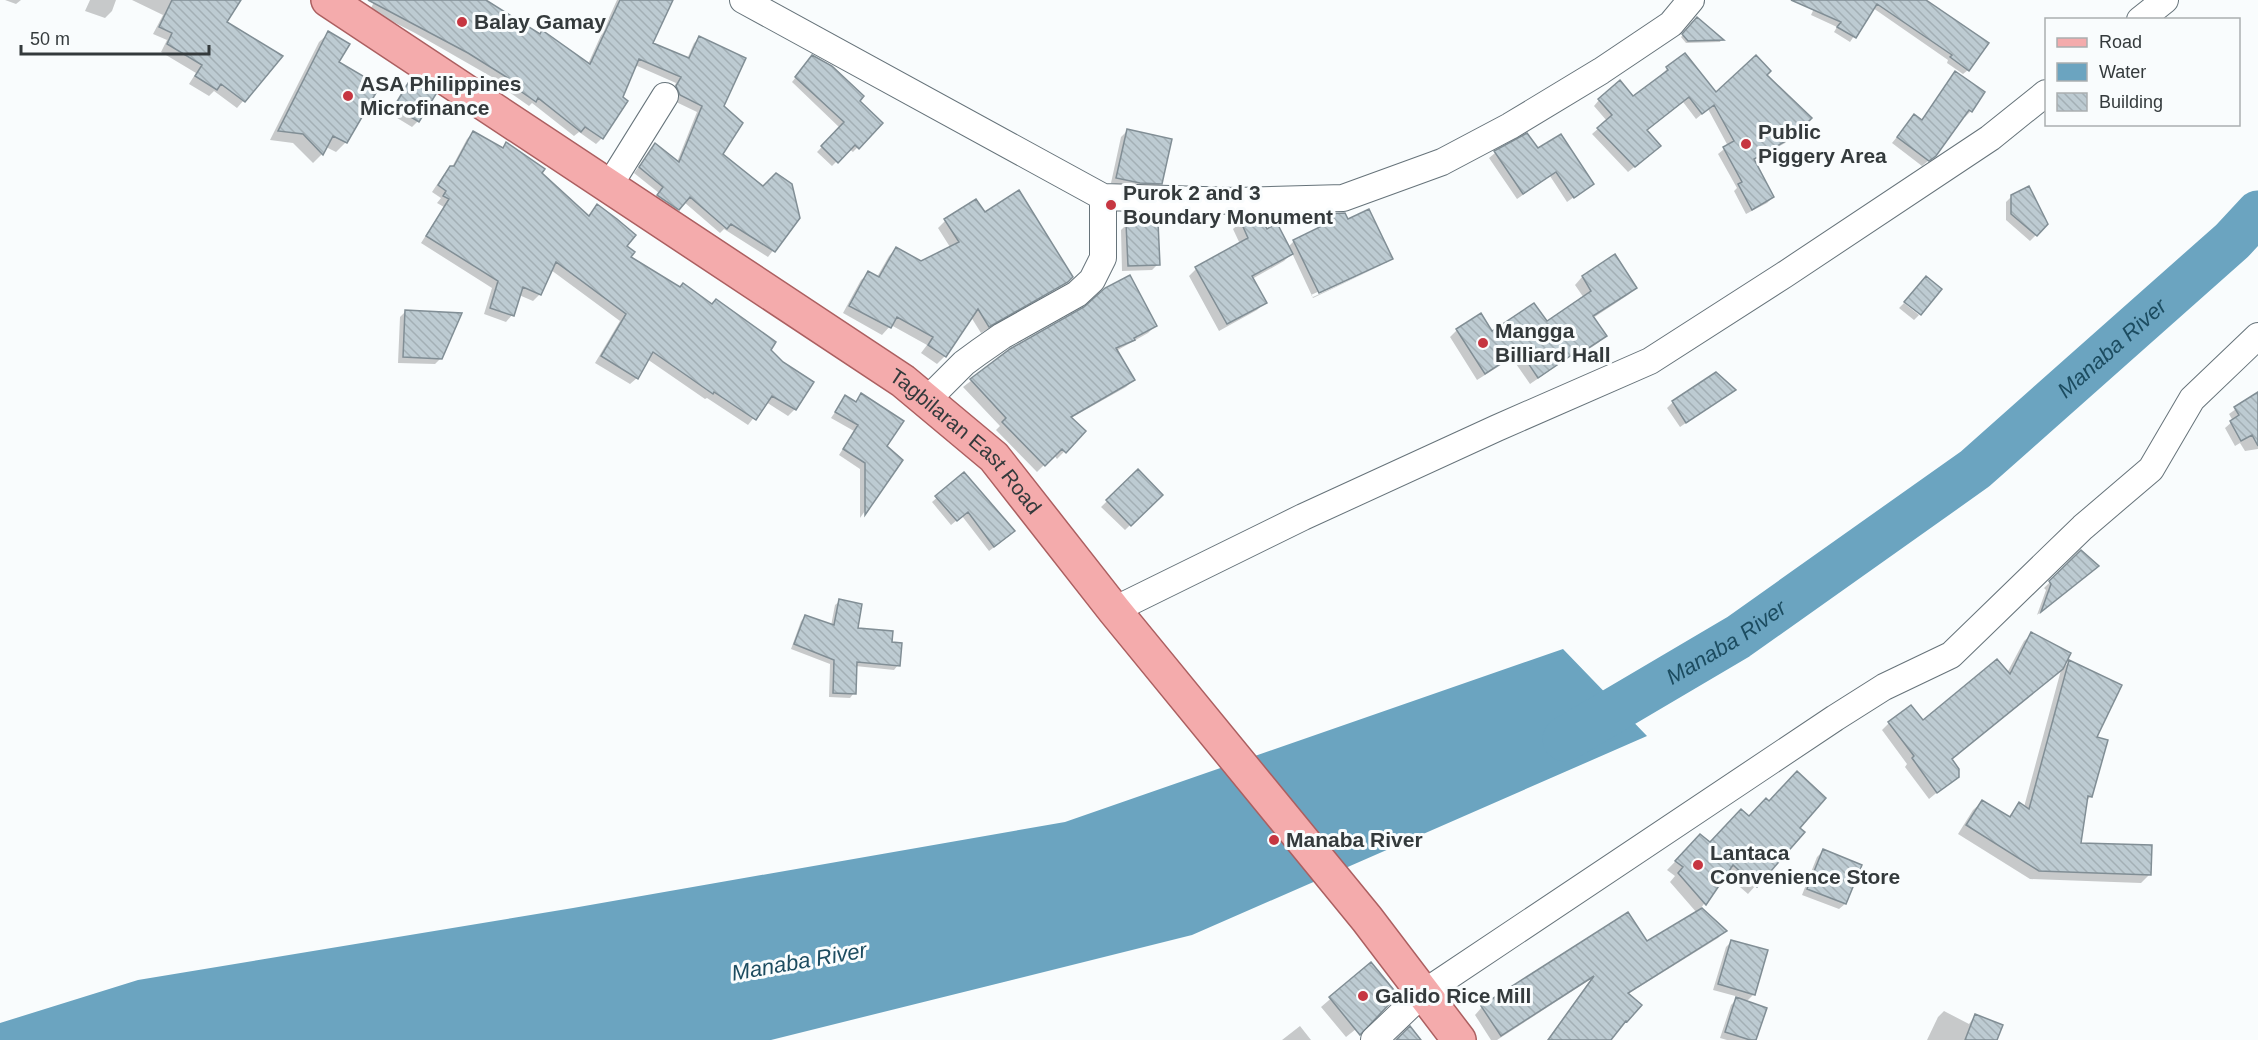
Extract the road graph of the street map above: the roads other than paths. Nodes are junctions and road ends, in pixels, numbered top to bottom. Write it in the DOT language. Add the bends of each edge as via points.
graph roads {
  1 [pos="328,0"];
  2 [pos="743,0"];
  3 [pos="1691,0"];
  4 [pos="2165,0"];
  5 [pos="2142,18"];
  6 [pos="2045,94"];
  7 [pos="665,96"];
  8 [pos="609,186"];
  9 [pos="1103,197"];
  10 [pos="2258,336"];
  11 [pos="925,402"];
  12 [pos="1120,617"];
  13 [pos="1422,994"];
  14 [pos="1374,1040"];
  15 [pos="1459,1040"];
  1 -- 8 [label="main road, Tagbilaran East Road"];
  2 -- 9 [label="street"];
  3 -- 9 [label="street" via="1671,24 1510,126 1442,162 1343,198 1236,201"];
  4 -- 5 [label="street"];
  6 -- 12 [label="street" via="1990,138 1650,361 1303,517"];
  7 -- 8 [label="street"];
  8 -- 11 [label="main road, Tagbilaran East Road" via="903,381"];
  9 -- 11 [label="street" via="1103,258 1092,280 1077,294 979,352"];
  10 -- 13 [label="street" via="2192,399 2151,470 2083,527 1951,655 1884,687 1835,718"];
  11 -- 12 [label="main road, Tagbilaran East Road" via="994,457"];
  12 -- 13 [label="main road, Tagbilaran East Road" via="1367,919"];
  13 -- 14 [label="street"];
  13 -- 15 [label="main road, Tagbilaran East Road"];
}
